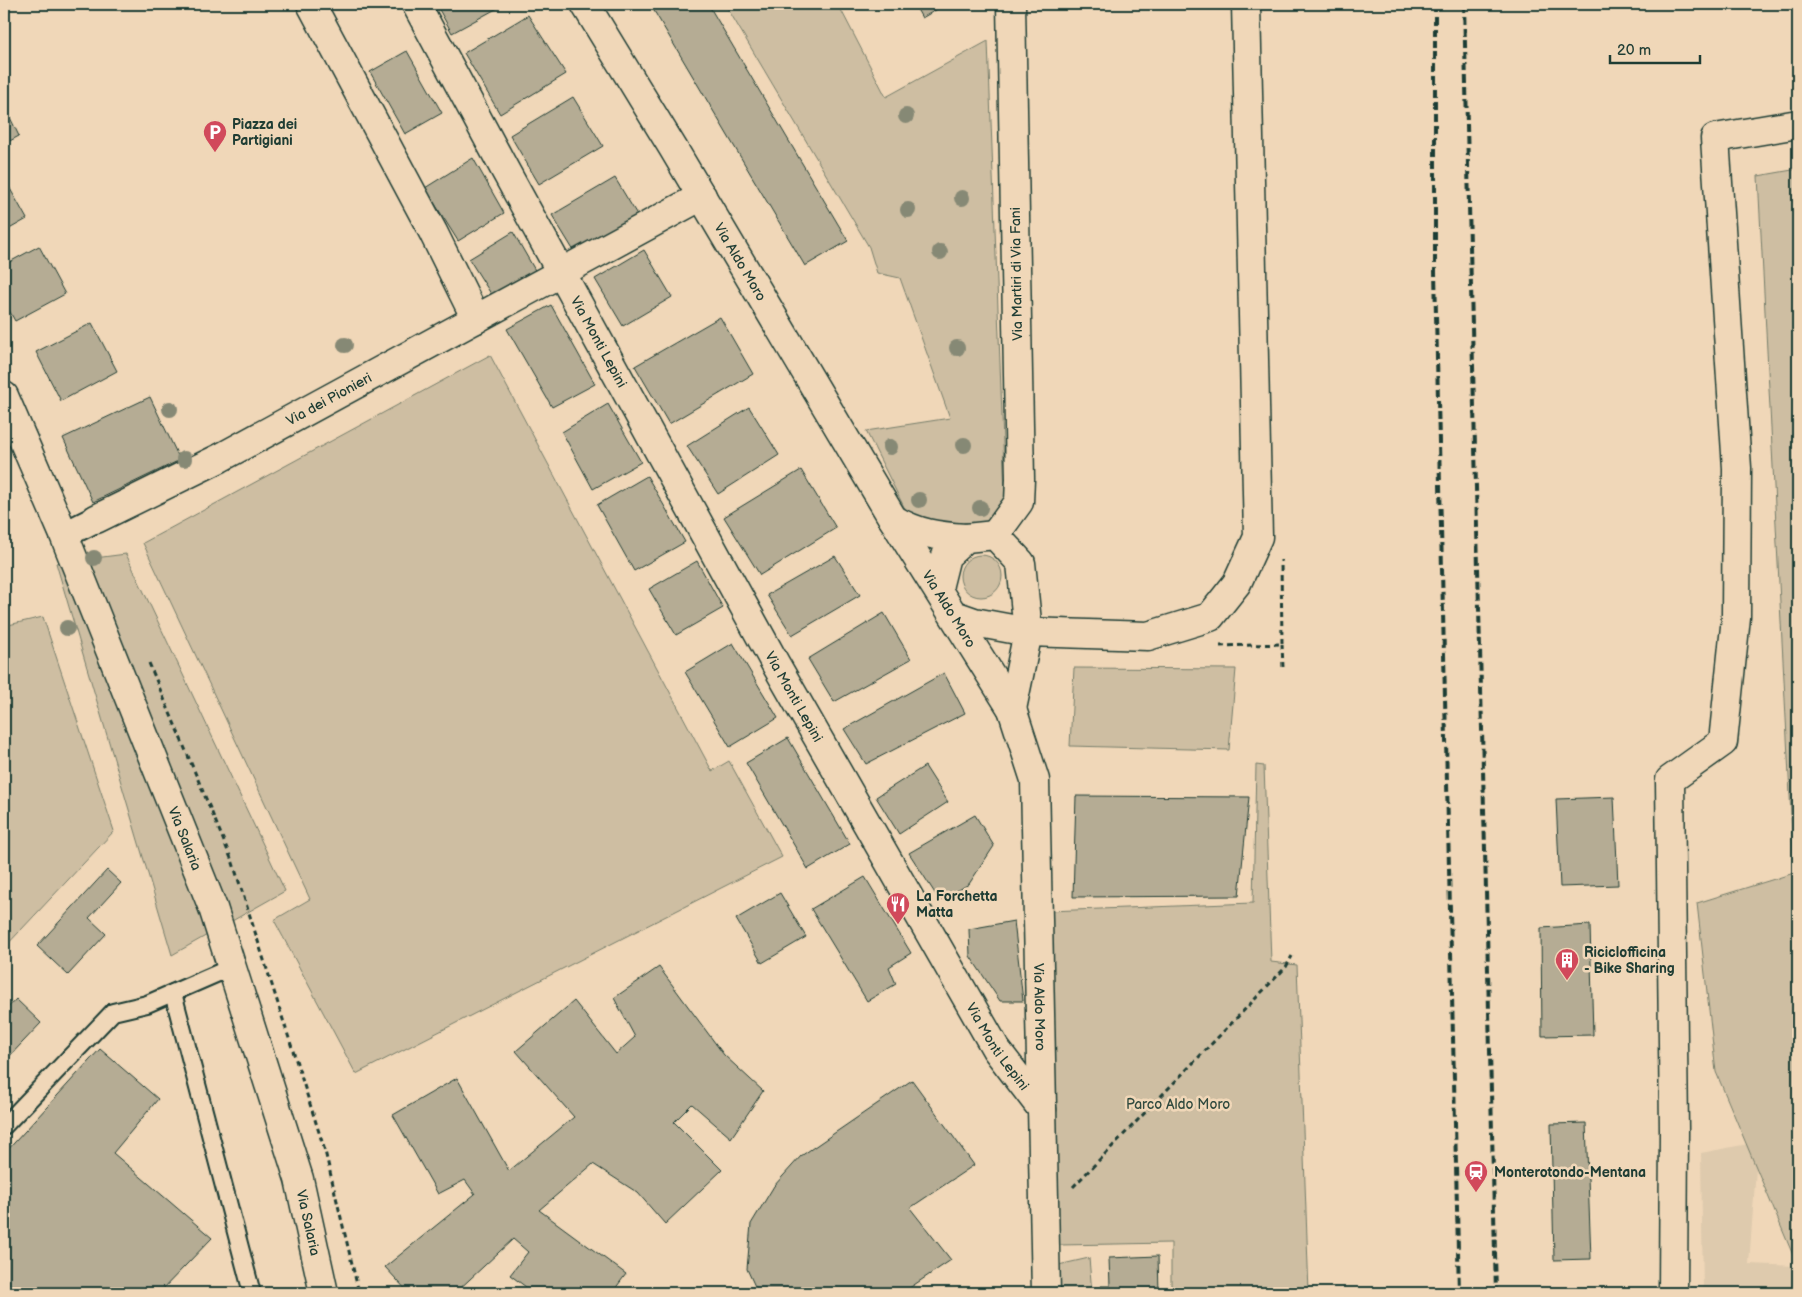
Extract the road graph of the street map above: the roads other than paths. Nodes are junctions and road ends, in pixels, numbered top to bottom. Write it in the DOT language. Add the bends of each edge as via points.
graph roads {
  1 [pos="311,4"];
  2 [pos="416,4"];
  3 [pos="585,4"];
  4 [pos="1011,4"];
  5 [pos="1246,4"];
  6 [pos="1798,124"];
  7 [pos="702,196"];
  8 [pos="561,273"];
  9 [pos="476,319"];
  10 [pos="4,396"];
  11 [pos="96,519"];
  12 [pos="894,519"];
  13 [pos="64,535"];
  14 [pos="995,535"];
  15 [pos="966,538"];
  16 [pos="938,588"];
  17 [pos="954,615"];
  18 [pos="1028,632"];
  19 [pos="1012,709"];
  20 [pos="232,967"];
  21 [pos="173,993"];
  22 [pos="1042,1109"];
  23 [pos="4,1126"];
  24 [pos="252,1293"];
  25 [pos="324,1293"];
  26 [pos="1046,1293"];
  27 [pos="1673,1293"];
  1 -- 9 [label="street"];
  2 -- 8 [label="street, Via Monti Lepini"];
  3 -- 7 [label="street, Via Aldo Moro"];
  4 -- 14 [label="street, Via Martiri di Via Fani" via="1020,479 1019,502"];
  5 -- 18 [label="street" via="1258,537 1237,583 1210,617 1148,636"];
  6 -- 27 [label="street" via="1715,138 1737,468 1736,618 1723,742 1670,780"];
  7 -- 8 [label="street"];
  7 -- 12 [label="street, Via Aldo Moro"];
  8 -- 9 [label="street, Via dei Pionieri"];
  8 -- 22 [label="street, Via Monti Lepini" via="775,663 991,1040"];
  9 -- 11 [label="street, Via dei Pionieri" via="220,458"];
  10 -- 13 [label="street, Via Salaria"];
  11 -- 13 [label="street"];
  12 -- 15 [label="street" via="910,529"];
  12 -- 16 [label="street, Via Aldo Moro"];
  13 -- 20 [label="street, Via Salaria" via="213,908"];
  14 -- 15 [label="street"];
  14 -- 18 [label="street" via="1021,563"];
  15 -- 16 [label="street" via="946,556"];
  16 -- 17 [label="street, Via Aldo Moro"];
  17 -- 18 [label="street"];
  17 -- 19 [label="street, Via Aldo Moro"];
  18 -- 19 [label="street"];
  19 -- 22 [label="street, Via Aldo Moro" via="1035,780"];
  20 -- 21 [label="lane"];
  20 -- 25 [label="street, Via Salaria" via="299,1179"];
  21 -- 23 [label="lane" via="147,1004 113,1012"];
  21 -- 24 [label="lane"];
  22 -- 26 [label="street, Via Aldo Moro"];
}
